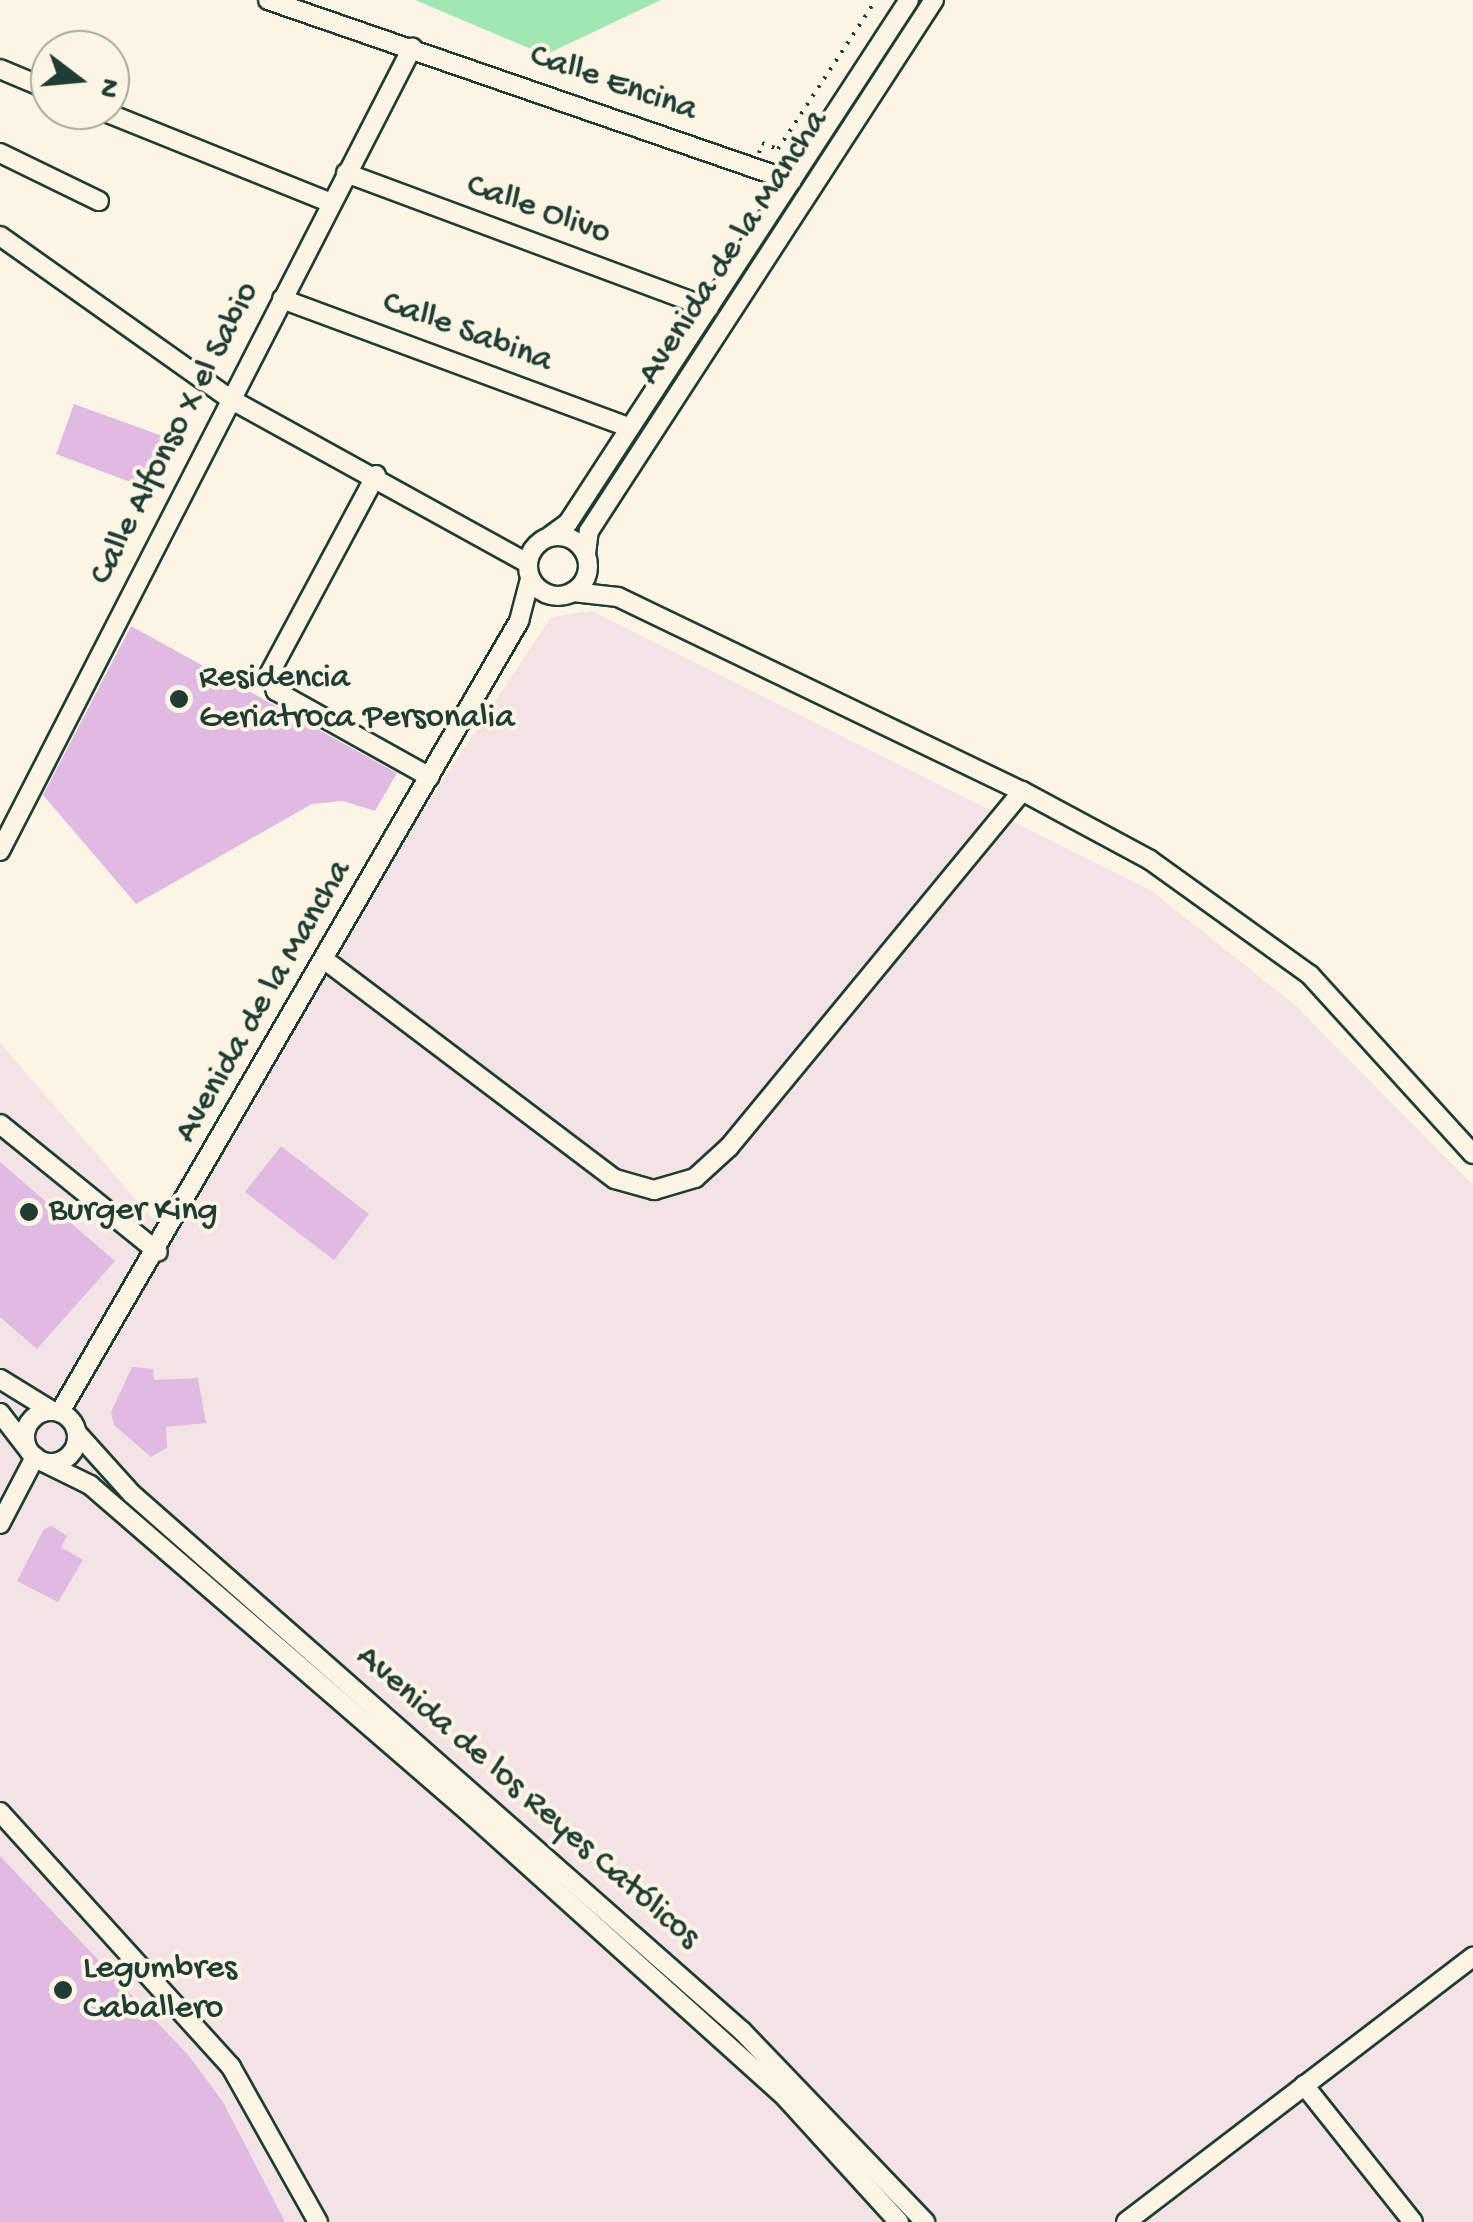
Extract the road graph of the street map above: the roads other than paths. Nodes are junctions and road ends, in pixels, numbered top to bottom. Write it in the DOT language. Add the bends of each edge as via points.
graph roads {
  1 [pos="268,0"];
  2 [pos="909,0"];
  3 [pos="934,0"];
  4 [pos="412,48"];
  5 [pos="0,70"];
  6 [pos="30,82"];
  7 [pos="130,122"];
  8 [pos="0,153"];
  9 [pos="346,173"];
  10 [pos="792,180"];
  11 [pos="99,201"];
  12 [pos="331,203"];
  13 [pos="0,236"];
  14 [pos="282,299"];
  15 [pos="710,308"];
  16 [pos="232,400"];
  17 [pos="630,428"];
  18 [pos="376,475"];
  19 [pos="550,536"];
  20 [pos="587,560"];
  21 [pos="530,563"];
  22 [pos="573,592"];
  23 [pos="547,594"];
  24 [pos="618,596"];
  25 [pos="519,621"];
  26 [pos="430,777"];
  27 [pos="1022,791"];
  28 [pos="0,851"];
  29 [pos="325,960"];
  30 [pos="0,1124"];
  31 [pos="1473,1154"];
  32 [pos="158,1252"];
  33 [pos="0,1379"];
  34 [pos="56,1412"];
  35 [pos="0,1413"];
  36 [pos="77,1433"];
  37 [pos="35,1456"];
  38 [pos="0,1524"];
  39 [pos="0,1812"];
  40 [pos="1473,1957"];
  41 [pos="1304,2086"];
  42 [pos="318,2222"];
  43 [pos="899,2222"];
  44 [pos="925,2222"];
  45 [pos="1126,2222"];
  46 [pos="1413,2222"];
  1 -- 4 [label="street, Calle Encina"];
  2 -- 10 [label="street, Avenida de la Mancha"];
  3 -- 20 [label="street, Avenida de la Mancha" via="589,531"];
  4 -- 9 [label="street, Calle Alfonso X el Sabio"];
  4 -- 10 [label="street, Calle Encina"];
  5 -- 6 [label="street"];
  7 -- 12 [label="street"];
  8 -- 11 [label="street"];
  9 -- 12 [label="street, Calle Alfonso X el Sabio"];
  9 -- 15 [label="street, Calle Olivo"];
  10 -- 15 [label="street, Avenida de la Mancha"];
  12 -- 14 [label="street, Calle Alfonso X el Sabio"];
  13 -- 16 [label="street"];
  14 -- 16 [label="street, Calle Alfonso X el Sabio"];
  14 -- 17 [label="street, Calle Sabina"];
  15 -- 17 [label="street, Avenida de la Mancha"];
  16 -- 18 [label="street"];
  16 -- 28 [label="street, Calle Alfonso X el Sabio"];
  17 -- 19 [label="street, Avenida de la Mancha" via="568,524"];
  18 -- 21 [label="street"];
  18 -- 26 [label="street" via="270,673 276,691"];
  19 -- 20 [label="street" via="575,540"];
  19 -- 21 [label="street"];
  20 -- 22 [label="street"];
  20 -- 24 [label="street"];
  21 -- 23 [label="street"];
  21 -- 25 [label="street, Avenida de la Mancha"];
  22 -- 23 [label="street"];
  22 -- 24 [label="street"];
  23 -- 25 [label="street, Avenida de la Mancha"];
  24 -- 27 [label="street"];
  25 -- 26 [label="street, Avenida de la Mancha"];
  26 -- 29 [label="street, Avenida de la Mancha"];
  27 -- 29 [label="street" via="728,1147 695,1178 654,1190 614,1179"];
  27 -- 31 [label="street" via="1150,860 1310,976"];
  29 -- 32 [label="street, Avenida de la Mancha"];
  30 -- 32 [label="street"];
  32 -- 34 [label="street, Avenida de la Mancha"];
  33 -- 34 [label="street"];
  34 -- 36 [label="street"];
  34 -- 37 [label="street" via="30,1422"];
  35 -- 37 [label="street, Avenida de los Reyes Católicos"];
  36 -- 37 [label="street" via="66,1458"];
  36 -- 44 [label="street, Avenida de los Reyes Católicos" via="158,1518 742,2031"];
  37 -- 38 [label="street"];
  37 -- 43 [label="street, Avenida de los Reyes Católicos" via="90,1485 472,1816 786,2098"];
  39 -- 42 [label="street" via="221,2053"];
  40 -- 41 [label="street"];
  41 -- 45 [label="street"];
  41 -- 46 [label="street"];
}
